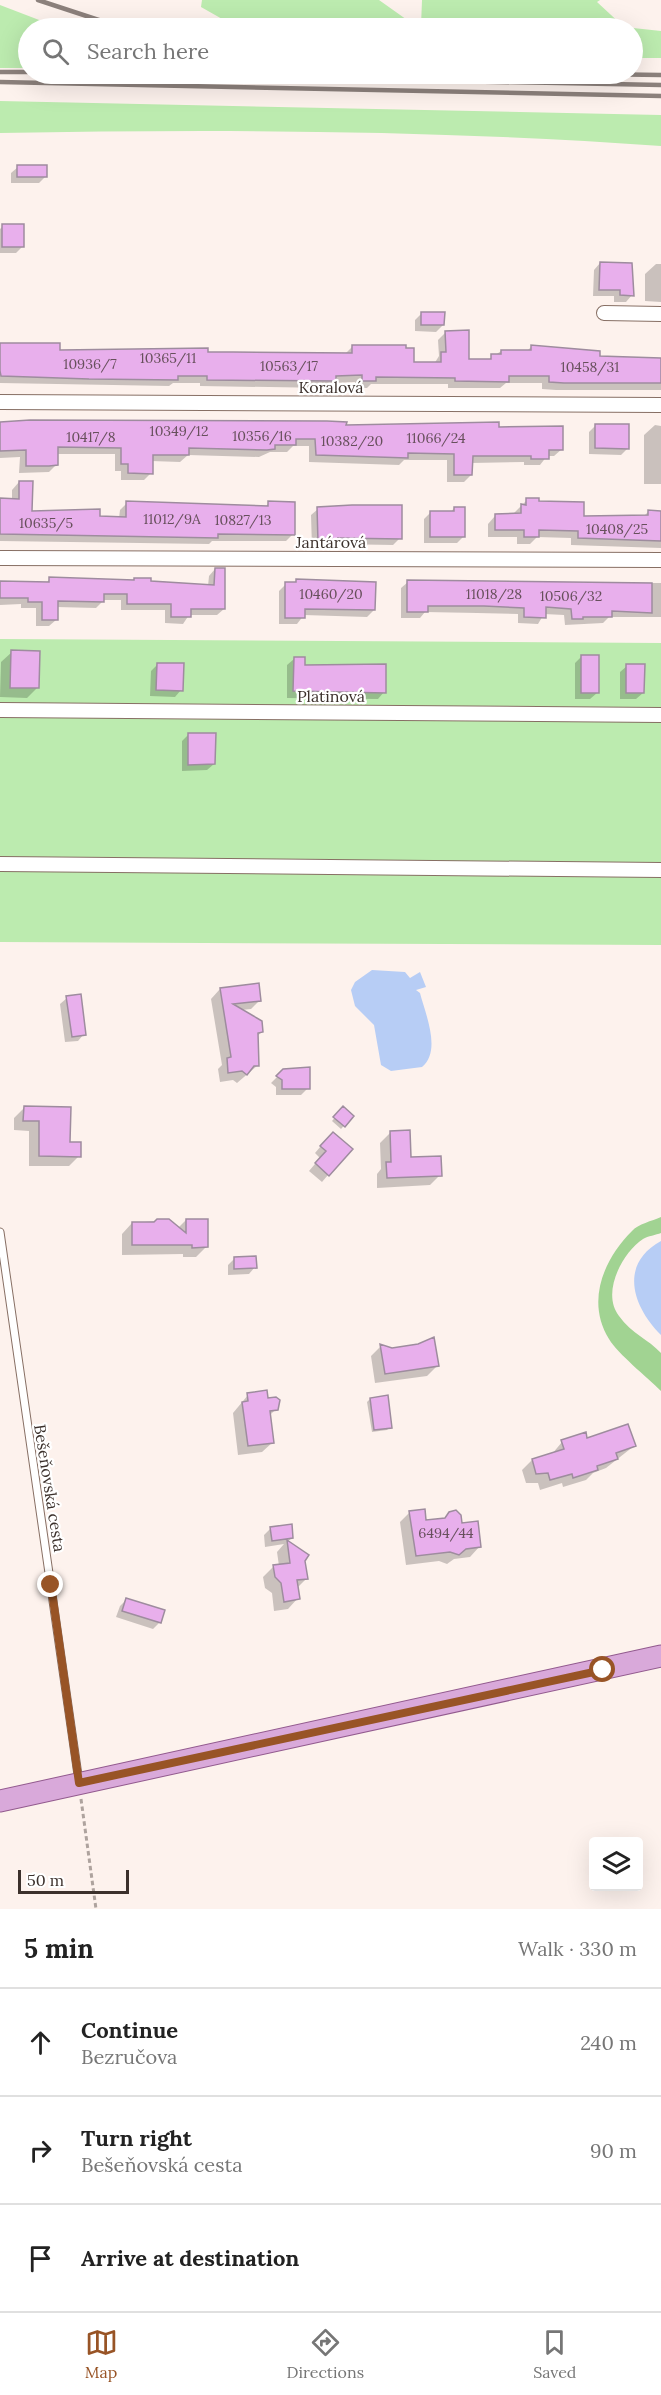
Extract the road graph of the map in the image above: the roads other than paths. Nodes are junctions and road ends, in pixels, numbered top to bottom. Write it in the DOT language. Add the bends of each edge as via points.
graph roads {
  1 [pos="604,313"];
  2 [pos="661,314"];
  3 [pos="0,402"];
  4 [pos="661,405"];
  5 [pos="0,558"];
  6 [pos="661,560"];
  7 [pos="0,710"];
  8 [pos="661,715"];
  9 [pos="0,864"];
  10 [pos="661,870"];
  11 [pos="0,1232"];
  12 [pos="661,1656"];
  13 [pos="79,1783"];
  14 [pos="0,1801"];
  1 -- 2 [label="street"];
  3 -- 4 [label="street, Koralová"];
  5 -- 6 [label="street, Jantárová"];
  7 -- 8 [label="street, Platinová"];
  9 -- 10 [label="street"];
  11 -- 13 [label="lane, Bešeňovská cesta"];
  12 -- 13 [label="main road"];
  13 -- 14 [label="main road"];
}
